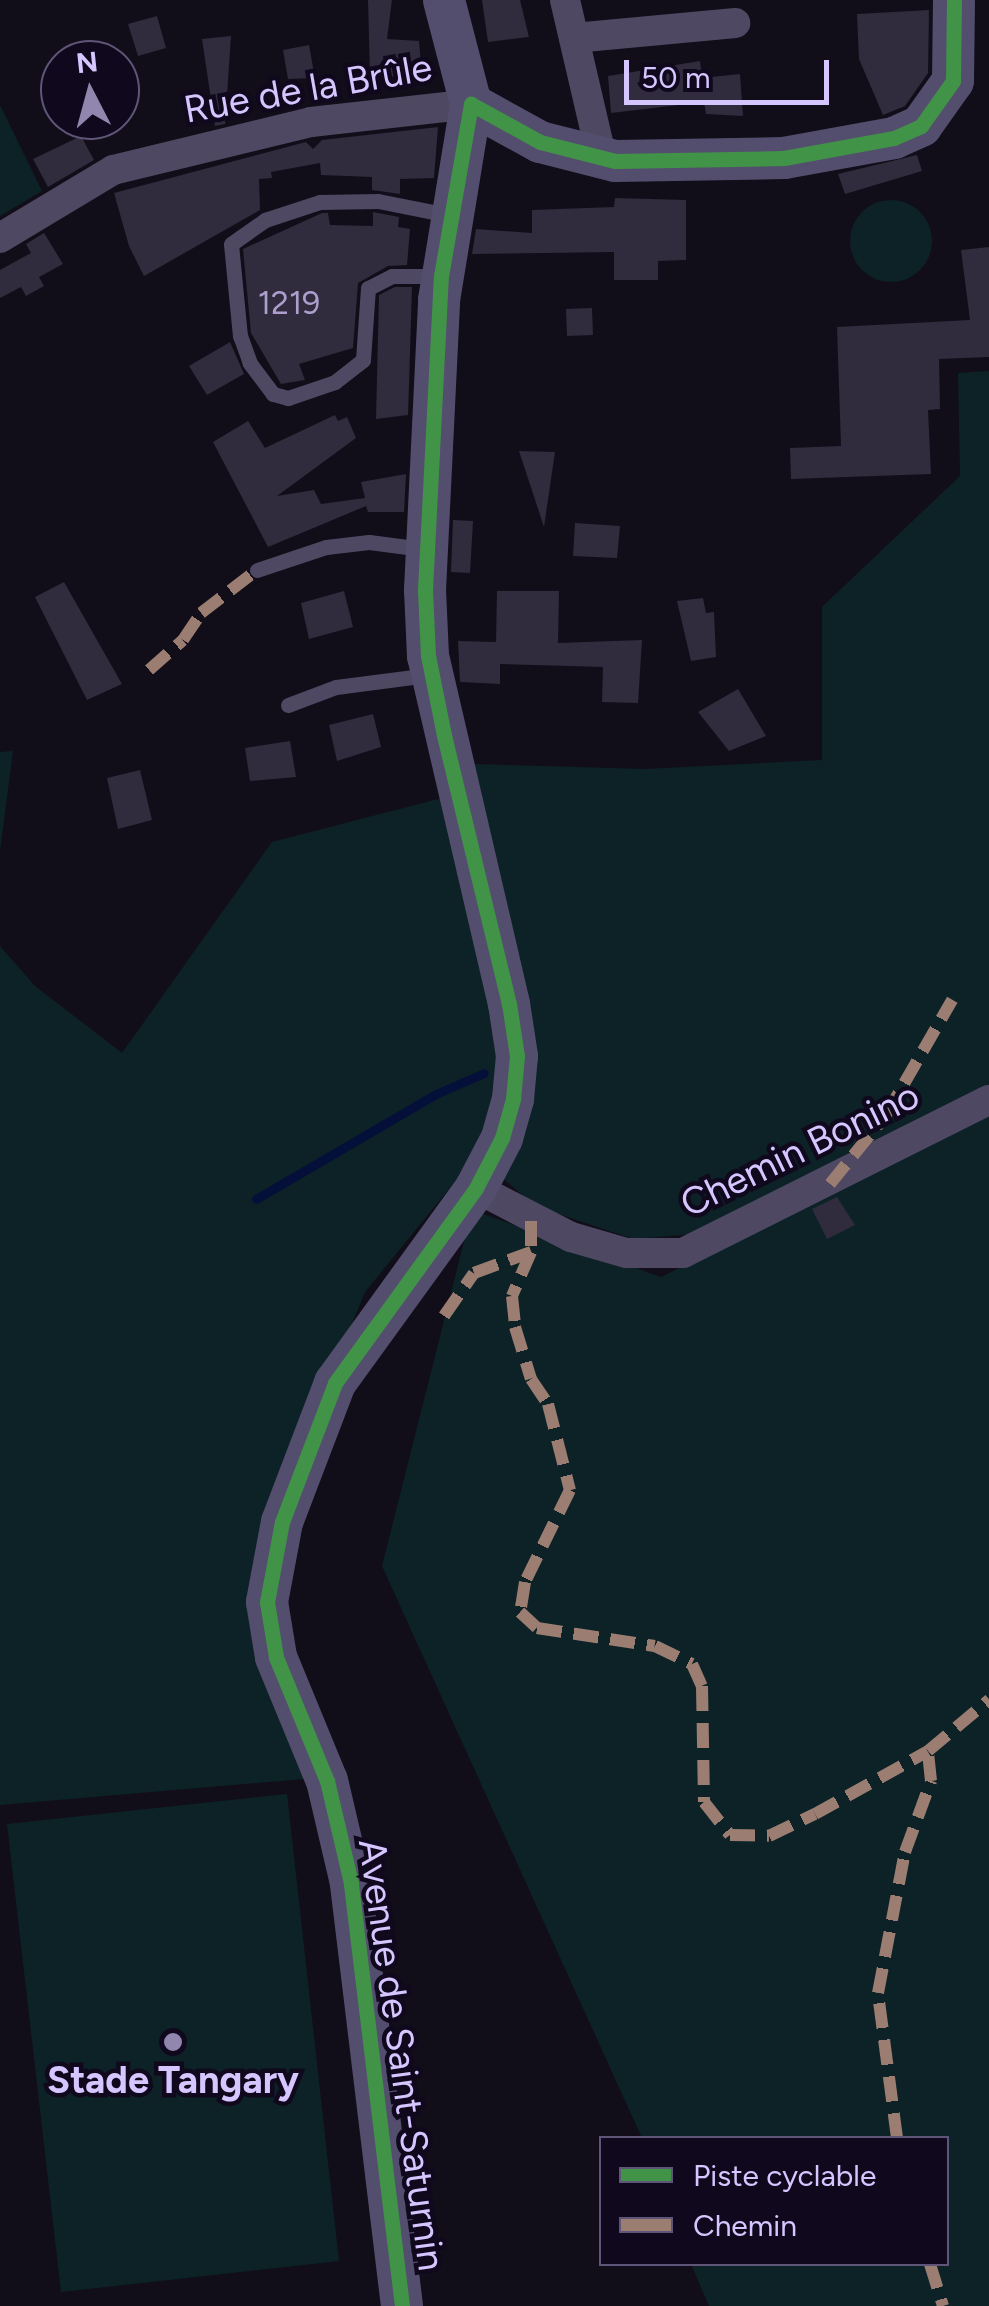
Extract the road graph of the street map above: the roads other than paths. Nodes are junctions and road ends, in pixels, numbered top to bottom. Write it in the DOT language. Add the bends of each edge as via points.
graph roads {
  1 [pos="444,0"];
  2 [pos="565,0"];
  3 [pos="954,0"];
  4 [pos="735,23"];
  5 [pos="574,38"];
  6 [pos="471,104"];
  7 [pos="602,159"];
  8 [pos="448,215"];
  9 [pos="0,238"];
  10 [pos="441,276"];
  11 [pos="427,550"];
  12 [pos="256,570"];
  13 [pos="432,675"];
  14 [pos="288,706"];
  15 [pos="989,1100"];
  16 [pos="476,1188"];
  17 [pos="402,2306"];
  1 -- 6 [label="main road"];
  2 -- 5 [label="street"];
  3 -- 7 [label="main road" via="953,81 921,126 894,138 784,158"];
  4 -- 5 [label="street"];
  5 -- 7 [label="street"];
  6 -- 7 [label="main road" via="540,142"];
  6 -- 8 [label="main road, Avenue de Saint-Saturnin"];
  6 -- 9 [label="street, Rue de la Brûle" via="311,122 113,170"];
  8 -- 10 [label="main road, Avenue de Saint-Saturnin"];
  8 -- 10 [label="lane" via="378,201 320,202 265,220 231,244 240,336 250,364 273,394 288,398 336,382 363,360 368,288 392,276"];
  10 -- 11 [label="main road, Avenue de Saint-Saturnin"];
  11 -- 12 [label="lane" via="369,542 326,547"];
  11 -- 13 [label="main road, Avenue de Saint-Saturnin"];
  13 -- 14 [label="lane" via="365,680"];
  13 -- 16 [label="main road, Avenue de Saint-Saturnin" via="517,1056 502,1138"];
  15 -- 16 [label="street, Chemin Bonino" via="683,1253 626,1253 571,1237"];
  16 -- 17 [label="main road, Avenue de Saint-Saturnin" via="335,1383 282,1522 268,1602 276,1658 327,1781 351,1882"];
}
